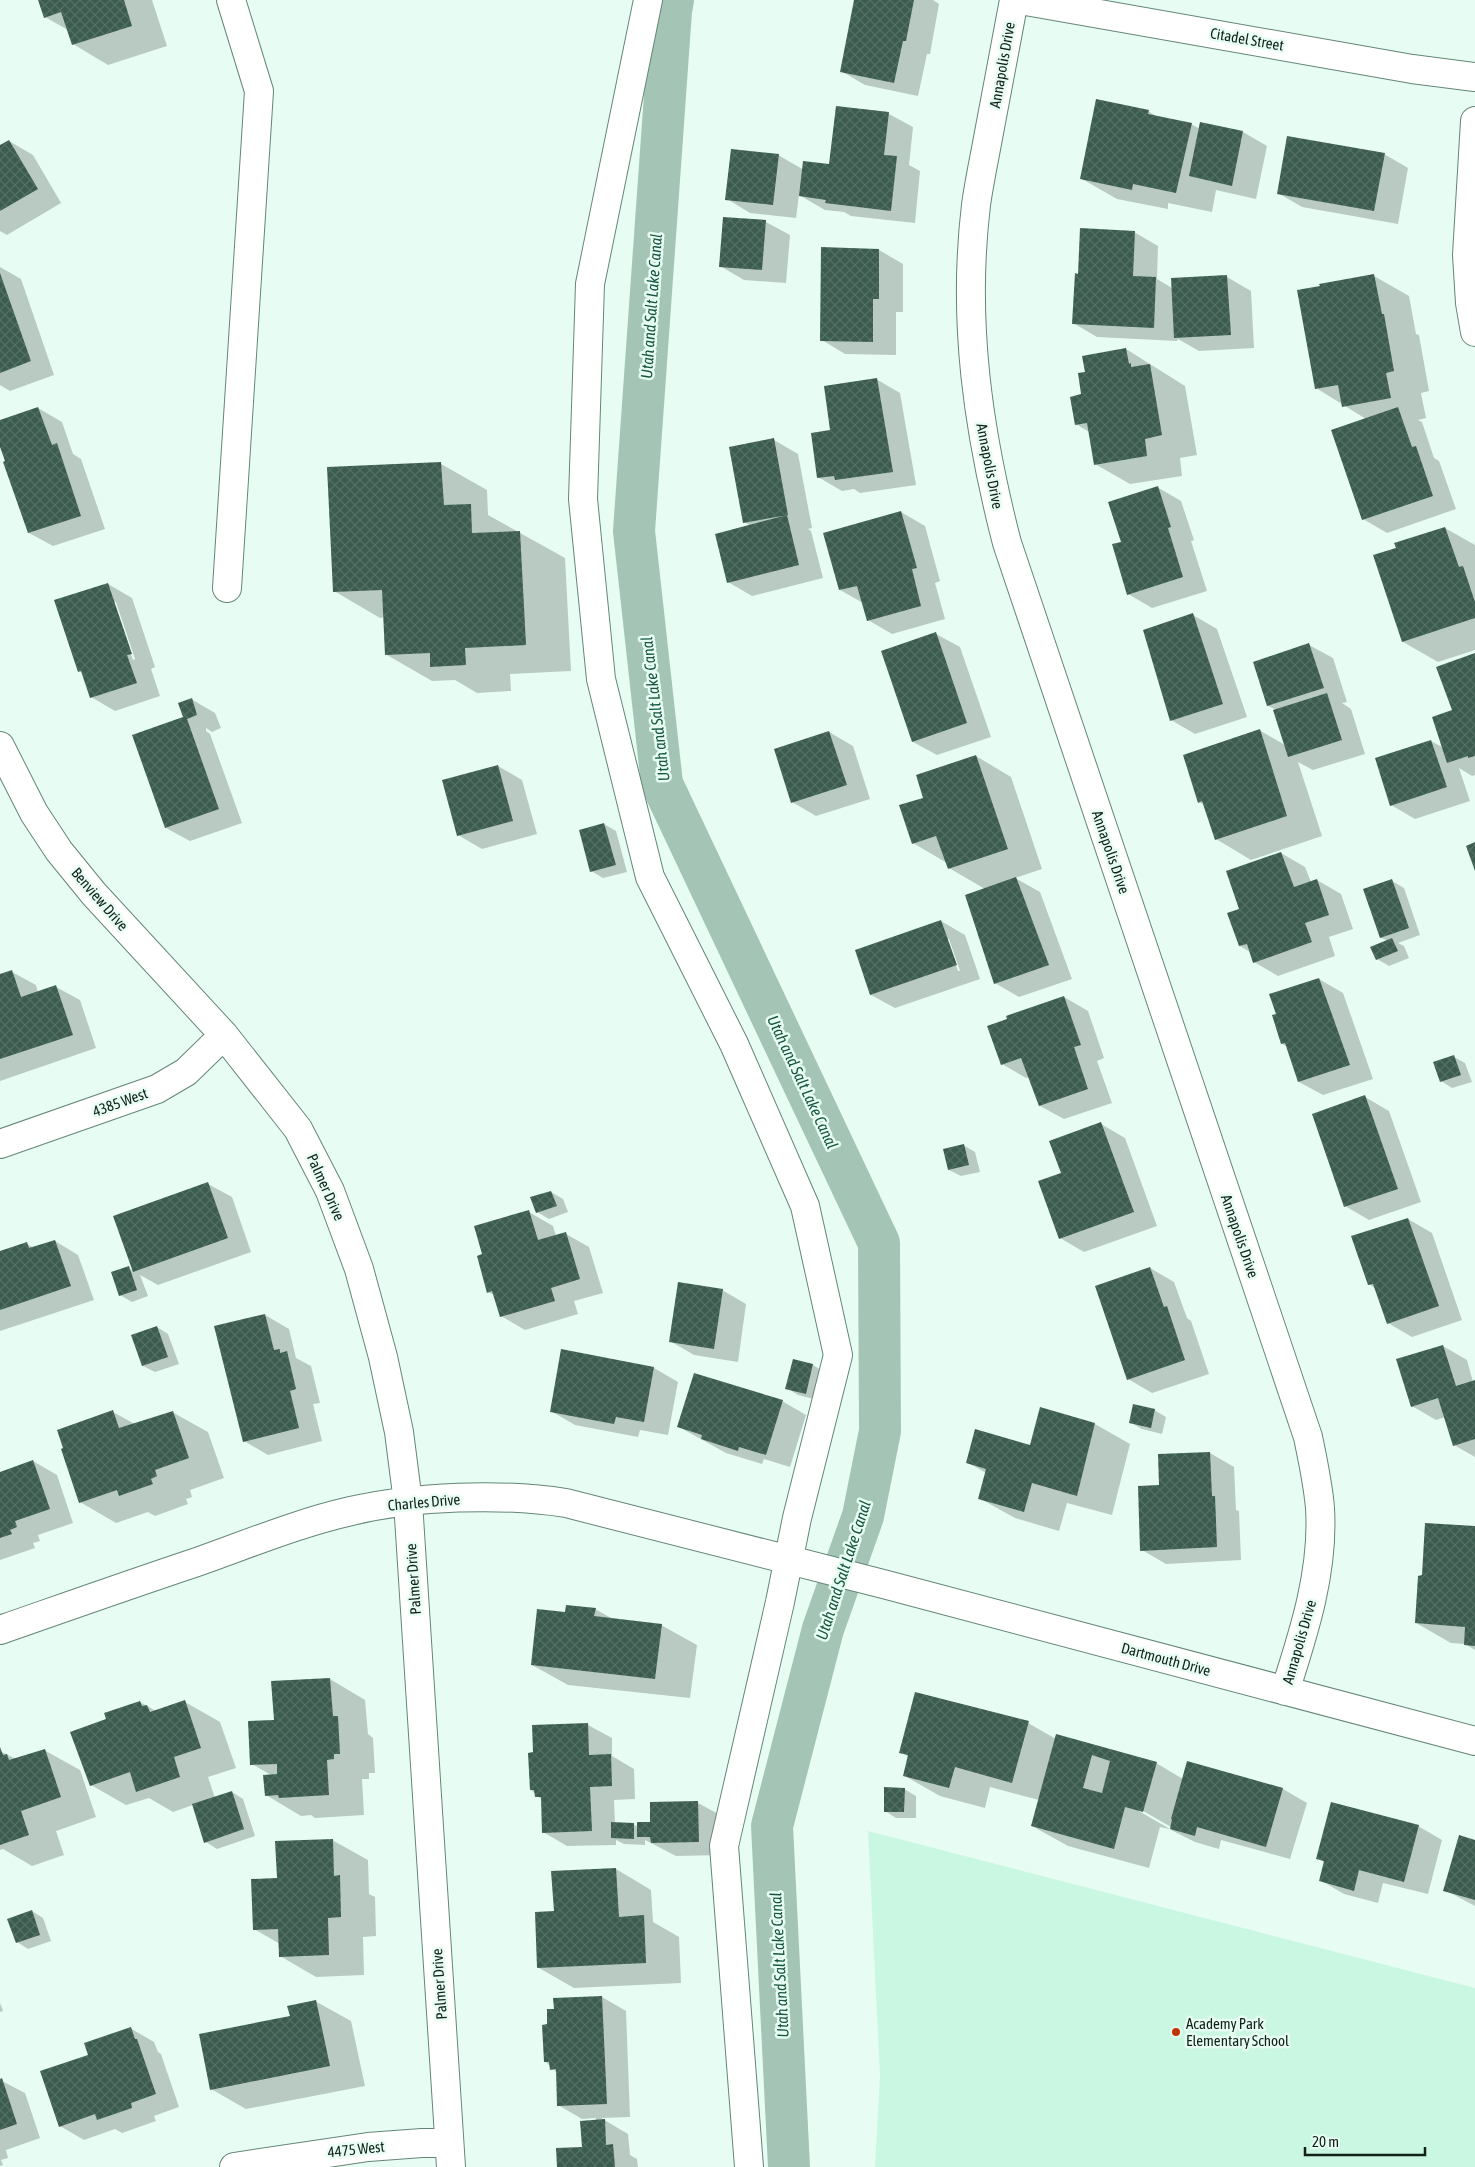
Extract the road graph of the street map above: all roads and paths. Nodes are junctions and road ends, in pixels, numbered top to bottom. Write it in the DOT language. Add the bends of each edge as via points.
graph roads {
  1 [pos="648,0"];
  2 [pos="1014,0"];
  3 [pos="1020,0"];
  4 [pos="231,1"];
  5 [pos="1475,77"];
  6 [pos="1475,121"];
  7 [pos="1475,332"];
  8 [pos="228,588"];
  9 [pos="0,746"];
  10 [pos="224,1035"];
  11 [pos="0,1144"];
  12 [pos="408,1502"];
  13 [pos="798,1563"];
  14 [pos="858,1578"];
  15 [pos="0,1630"];
  16 [pos="1285,1691"];
  17 [pos="1475,1741"];
  18 [pos="450,2154"];
  19 [pos="234,2167"];
  20 [pos="749,2167"];
  1 -- 13 [label="street" via="590,284 583,499 601,679 650,877 734,1044 804,1206 838,1355"];
  2 -- 16 [label="street, Annapolis Drive" via="976,204 972,250 971,312 981,430 1007,543 1308,1437 1319,1500 1320,1546 1312,1596"];
  3 -- 5 [label="street, Citadel Street" via="1412,69"];
  4 -- 8 [label="street" via="259,91"];
  6 -- 7 [label="street" via="1467,255"];
  9 -- 10 [label="street, Benview Drive" via="34,813 59,851 94,894"];
  10 -- 11 [label="street, 4385 West" via="186,1072 157,1089"];
  10 -- 12 [label="street, Palmer Drive" via="298,1129 330,1190 359,1268 383,1357 399,1432"];
  12 -- 13 [label="street, Charles Drive" via="527,1497 566,1503"];
  12 -- 15 [label="street, Charles Drive" via="354,1510 316,1520"];
  12 -- 18 [label="street, Palmer Drive"];
  13 -- 14 [label="street, Charles Drive"];
  13 -- 20 [label="street" via="724,1846"];
  14 -- 16 [label="street, Dartmouth Drive"];
  16 -- 17 [label="street, Dartmouth Drive"];
  18 -- 19 [label="street, 4475 West" via="368,2147"];
}
